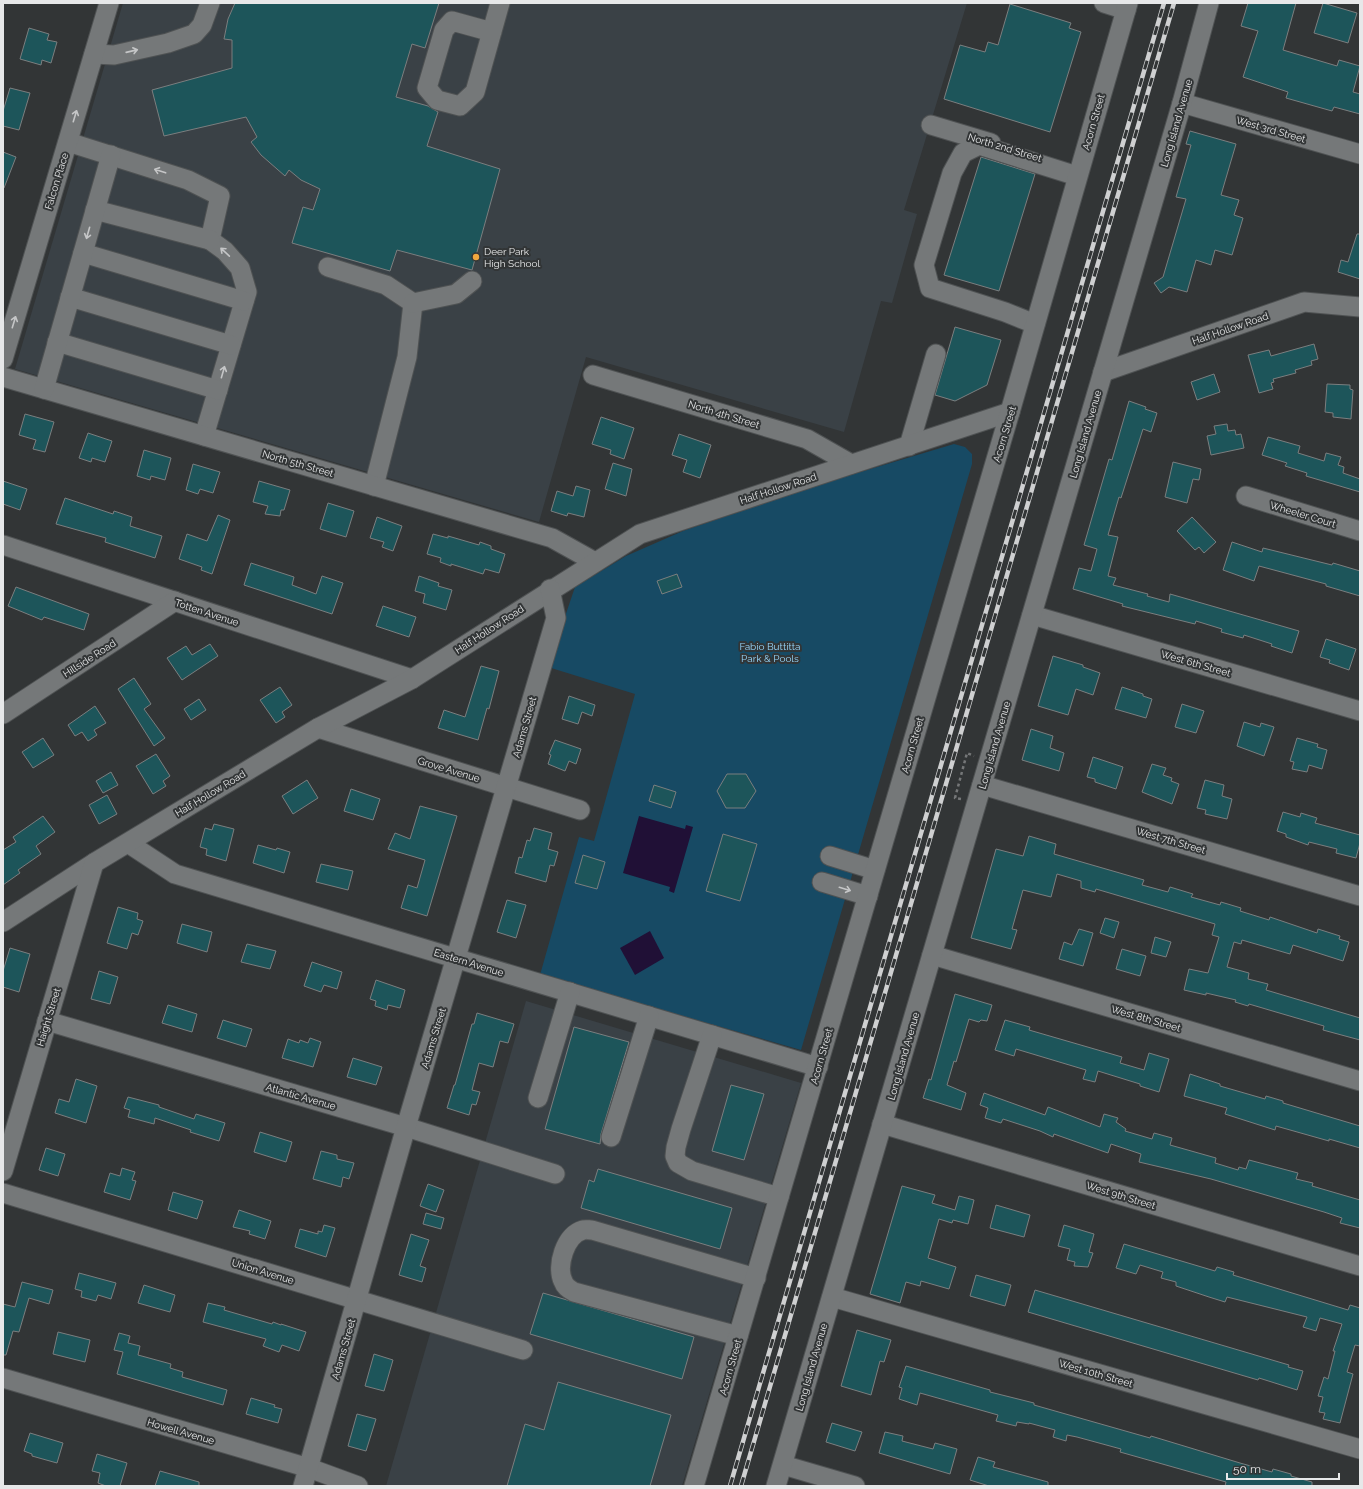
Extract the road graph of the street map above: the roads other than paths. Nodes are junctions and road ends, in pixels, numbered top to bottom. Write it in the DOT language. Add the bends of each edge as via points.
graph roads {
  1 [pos="109,3"];
  2 [pos="210,3"];
  3 [pos="500,3"];
  4 [pos="1104,3"];
  5 [pos="1210,3"];
  6 [pos="1127,6"];
  7 [pos="492,32"];
  8 [pos="94,54"];
  9 [pos="1182,103"];
  10 [pos="931,125"];
  11 [pos="68,142"];
  12 [pos="1360,154"];
  13 [pos="111,155"];
  14 [pos="1078,173"];
  15 [pos="95,210"];
  16 [pos="210,240"];
  17 [pos="83,253"];
  18 [pos="328,267"];
  19 [pos="472,282"];
  20 [pos="70,297"];
  21 [pos="244,301"];
  22 [pos="413,303"];
  23 [pos="1360,307"];
  24 [pos="1035,324"];
  25 [pos="57,342"];
  26 [pos="231,345"];
  27 [pos="936,354"];
  28 [pos="3,359"];
  29 [pos="1103,372"];
  30 [pos="592,375"];
  31 [pos="3,377"];
  32 [pos="44,389"];
  33 [pos="218,390"];
  34 [pos="1010,412"];
  35 [pos="204,436"];
  36 [pos="909,446"];
  37 [pos="851,464"];
  38 [pos="374,486"];
  39 [pos="1246,496"];
  40 [pos="1360,531"];
  41 [pos="3,545"];
  42 [pos="592,560"];
  43 [pos="550,589"];
  44 [pos="174,601"];
  45 [pos="1032,615"];
  46 [pos="412,678"];
  47 [pos="1360,711"];
  48 [pos="3,714"];
  49 [pos="318,728"];
  50 [pos="982,785"];
  51 [pos="507,787"];
  52 [pos="580,810"];
  53 [pos="128,843"];
  54 [pos="830,856"];
  55 [pos="94,863"];
  56 [pos="875,870"];
  57 [pos="822,882"];
  58 [pos="868,896"];
  59 [pos="1360,896"];
  60 [pos="3,922"];
  61 [pos="932,955"];
  62 [pos="456,958"];
  63 [pos="570,992"];
  64 [pos="649,1016"];
  65 [pos="47,1021"];
  66 [pos="712,1036"];
  67 [pos="818,1067"];
  68 [pos="1360,1081"];
  69 [pos="538,1098"];
  70 [pos="882,1124"];
  71 [pos="406,1127"];
  72 [pos="611,1137"];
  73 [pos="3,1172"];
  74 [pos="555,1174"];
  75 [pos="3,1193"];
  76 [pos="779,1197"];
  77 [pos="1360,1266"];
  78 [pos="756,1278"];
  79 [pos="832,1297"];
  80 [pos="357,1299"];
  81 [pos="738,1336"];
  82 [pos="523,1350"];
  83 [pos="3,1378"];
  84 [pos="1360,1449"];
  85 [pos="782,1465"];
  86 [pos="309,1468"];
  87 [pos="303,1486"];
  88 [pos="358,1486"];
  89 [pos="694,1486"];
  90 [pos="776,1486"];
  91 [pos="855,1486"];
  1 -- 8 [label="street, Falcon Place"];
  8 -- 2 [label="street, one-way" via="114,55 194,34 202,25"];
  3 -- 7 [label="street"];
  4 -- 6 [label="street"];
  5 -- 9 [label="street, Long Island Avenue"];
  6 -- 14 [label="street, Acorn Street"];
  11 -- 8 [label="street, Falcon Place, one-way"];
  9 -- 12 [label="street, West 3rd Street"];
  9 -- 29 [label="street, Long Island Avenue"];
  10 -- 14 [label="street, North 2nd Street"];
  11 -- 13 [label="street"];
  28 -- 11 [label="street, Falcon Place, one-way"];
  13 -- 15 [label="street"];
  16 -- 13 [label="street, one-way" via="220,196 188,180"];
  14 -- 24 [label="street, Acorn Street"];
  14 -- 24 [label="street" via="979,145 963,153 952,173 924,264 930,288"];
  15 -- 16 [label="street"];
  15 -- 17 [label="street, one-way"];
  21 -- 16 [label="street, one-way" via="247,292 240,268 225,251"];
  17 -- 20 [label="street"];
  17 -- 21 [label="street"];
  18 -- 22 [label="street" via="386,285"];
  19 -- 22 [label="street" via="456,294"];
  20 -- 25 [label="street"];
  20 -- 26 [label="street"];
  21 -- 26 [label="street"];
  22 -- 38 [label="street" via="407,357"];
  23 -- 29 [label="street, Half Hollow Road" via="1304,302"];
  24 -- 34 [label="street, Acorn Street"];
  25 -- 32 [label="street"];
  25 -- 33 [label="street"];
  33 -- 26 [label="street, one-way"];
  27 -- 36 [label="street"];
  29 -- 45 [label="street, Long Island Avenue"];
  30 -- 37 [label="street, North 4th Street" via="807,439"];
  31 -- 32 [label="street, North 5th Street"];
  32 -- 35 [label="street, North 5th Street"];
  33 -- 35 [label="street"];
  34 -- 36 [label="street, Half Hollow Road"];
  34 -- 56 [label="street, Acorn Street"];
  35 -- 38 [label="street, North 5th Street"];
  36 -- 37 [label="street, Half Hollow Road"];
  37 -- 42 [label="street, Half Hollow Road" via="640,534"];
  38 -- 42 [label="street, North 5th Street" via="552,538"];
  39 -- 40 [label="street, Wheeler Court"];
  41 -- 44 [label="street, Totten Avenue"];
  42 -- 43 [label="street, Half Hollow Road"];
  43 -- 46 [label="street, Half Hollow Road"];
  43 -- 51 [label="street, Adams Street" via="556,618"];
  44 -- 46 [label="street, Totten Avenue"];
  44 -- 48 [label="street, Hillside Road"];
  45 -- 47 [label="street, West 6th Street"];
  45 -- 50 [label="street, Long Island Avenue"];
  46 -- 49 [label="street, Half Hollow Road"];
  49 -- 51 [label="street, Grove Avenue"];
  49 -- 53 [label="street, Half Hollow Road"];
  50 -- 59 [label="street, West 7th Street"];
  50 -- 61 [label="street, Long Island Avenue"];
  51 -- 52 [label="street, Grove Avenue"];
  51 -- 62 [label="street, Adams Street"];
  53 -- 55 [label="street, Half Hollow Road"];
  53 -- 62 [label="street, Eastern Avenue" via="175,874"];
  54 -- 56 [label="street"];
  55 -- 60 [label="street, Half Hollow Road"];
  55 -- 65 [label="street, Haight Street"];
  56 -- 58 [label="street, Acorn Street"];
  57 -- 58 [label="street, one-way"];
  58 -- 67 [label="street, Acorn Street"];
  61 -- 68 [label="street, West 8th Street"];
  61 -- 70 [label="street, Long Island Avenue"];
  62 -- 63 [label="street, Eastern Avenue"];
  62 -- 71 [label="street, Adams Street"];
  63 -- 64 [label="street, Eastern Avenue"];
  63 -- 69 [label="street"];
  64 -- 66 [label="street, Eastern Avenue"];
  64 -- 72 [label="street"];
  65 -- 71 [label="street, Atlantic Avenue"];
  65 -- 73 [label="street, Haight Street"];
  66 -- 67 [label="street, Eastern Avenue"];
  66 -- 76 [label="street" via="681,1129 675,1156 678,1163 692,1171"];
  67 -- 76 [label="street, Acorn Street"];
  70 -- 77 [label="street, West 9th Street"];
  70 -- 79 [label="street, Long Island Avenue"];
  71 -- 74 [label="street, Atlantic Avenue"];
  71 -- 80 [label="street, Adams Street"];
  75 -- 80 [label="street, Union Avenue"];
  76 -- 78 [label="street, Acorn Street"];
  78 -- 81 [label="street, Acorn Street"];
  78 -- 81 [label="street" via="592,1230 583,1230 575,1234 568,1243 561,1261 563,1281 566,1287 574,1292"];
  79 -- 84 [label="street, West 10th Street"];
  79 -- 85 [label="street, Long Island Avenue"];
  80 -- 82 [label="street, Union Avenue"];
  80 -- 86 [label="street, Adams Street"];
  81 -- 89 [label="street, Acorn Street"];
  83 -- 86 [label="street, Howell Avenue"];
  85 -- 90 [label="street, Long Island Avenue"];
  85 -- 91 [label="street"];
  86 -- 87 [label="street, Adams Street"];
  86 -- 88 [label="street, Howell Avenue"];
}
